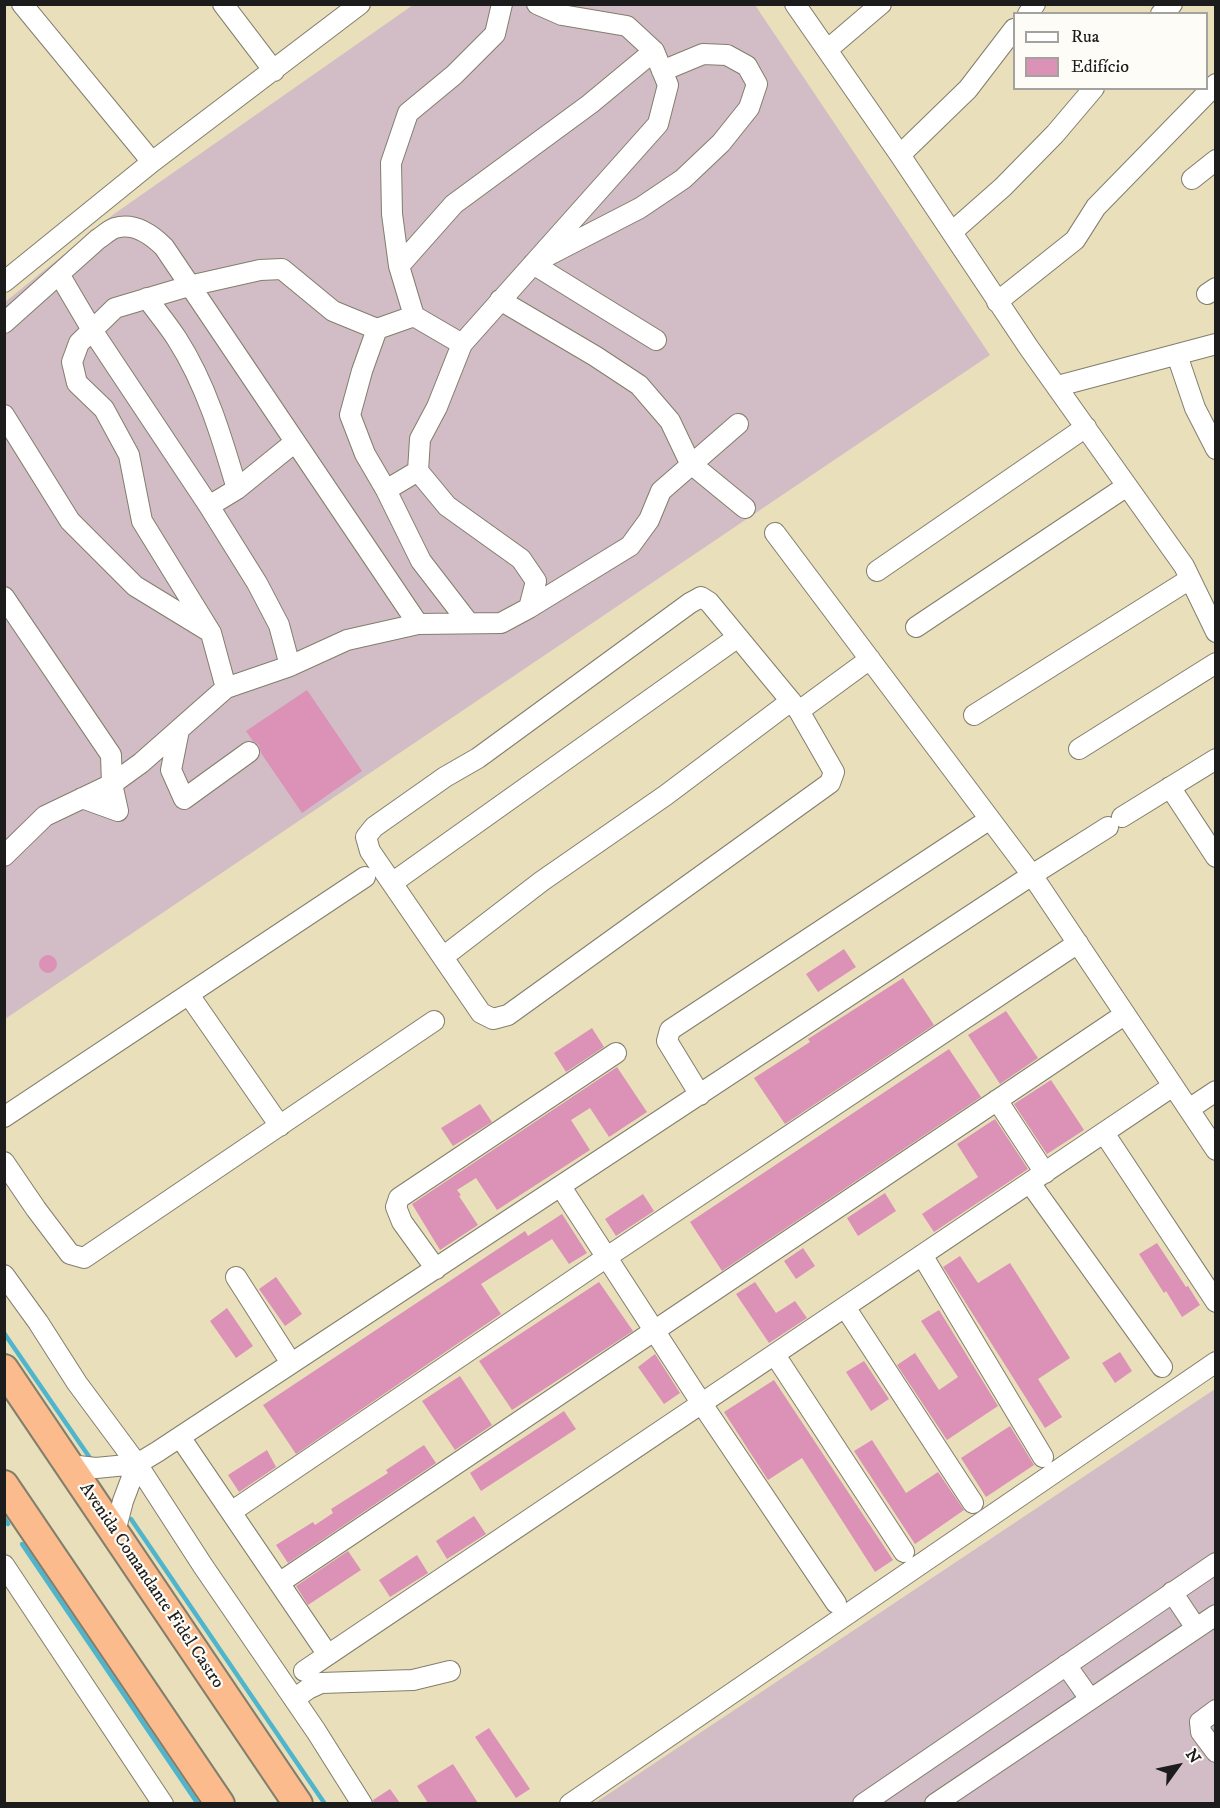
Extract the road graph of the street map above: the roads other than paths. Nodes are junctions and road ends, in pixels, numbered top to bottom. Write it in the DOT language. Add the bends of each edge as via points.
graph roads {
  1 [pos="22,4"];
  2 [pos="223,4"];
  3 [pos="360,4"];
  4 [pos="502,4"];
  5 [pos="537,4"];
  6 [pos="795,4"];
  7 [pos="881,4"];
  8 [pos="1013,30"];
  9 [pos="827,50"];
  10 [pos="654,51"];
  11 [pos="274,71"];
  12 [pos="662,71"];
  13 [pos="1215,84"];
  14 [pos="1092,90"];
  15 [pos="900,155"];
  16 [pos="1215,160"];
  17 [pos="152,162"];
  18 [pos="1192,179"];
  19 [pos="952,232"];
  20 [pos="533,264"];
  21 [pos="399,266"];
  22 [pos="59,274"];
  23 [pos="4,282"];
  24 [pos="189,286"];
  25 [pos="147,298"];
  26 [pos="500,300"];
  27 [pos="997,302"];
  28 [pos="414,316"];
  29 [pos="4,323"];
  30 [pos="377,329"];
  31 [pos="93,330"];
  32 [pos="656,340"];
  33 [pos="462,344"];
  34 [pos="1215,344"];
  35 [pos="1177,355"];
  36 [pos="1058,386"];
  37 [pos="4,415"];
  38 [pos="738,424"];
  39 [pos="1086,427"];
  40 [pos="295,442"];
  41 [pos="1215,449"];
  42 [pos="690,464"];
  43 [pos="418,471"];
  44 [pos="1127,486"];
  45 [pos="237,489"];
  46 [pos="386,490"];
  47 [pos="209,506"];
  48 [pos="745,508"];
  49 [pos="775,533"];
  50 [pos="877,571"];
  51 [pos="1190,579"];
  52 [pos="4,597"];
  53 [pos="529,608"];
  54 [pos="468,622"];
  55 [pos="418,624"];
  56 [pos="916,627"];
  57 [pos="1215,632"];
  58 [pos="211,633"];
  59 [pos="738,637"];
  60 [pos="870,659"];
  61 [pos="1215,663"];
  62 [pos="290,666"];
  63 [pos="226,688"];
  64 [pos="795,706"];
  65 [pos="974,715"];
  66 [pos="179,730"];
  67 [pos="1079,749"];
  68 [pos="249,752"];
  69 [pos="111,755"];
  70 [pos="1215,759"];
  71 [pos="141,763"];
  72 [pos="112,784"];
  73 [pos="1170,787"];
  74 [pos="82,798"];
  75 [pos="990,819"];
  76 [pos="4,856"];
  77 [pos="1215,856"];
  78 [pos="1032,875"];
  79 [pos="365,877"];
  80 [pos="392,883"];
  81 [pos="1078,943"];
  82 [pos="443,957"];
  83 [pos="189,995"];
  84 [pos="1124,1015"];
  85 [pos="434,1021"];
  86 [pos="616,1053"];
  87 [pos="1173,1086"];
  88 [pos="1215,1091"];
  89 [pos="700,1095"];
  90 [pos="997,1100"];
  91 [pos="1189,1109"];
  92 [pos="4,1117"];
  93 [pos="280,1126"];
  94 [pos="1104,1133"];
  95 [pos="1215,1150"];
  96 [pos="4,1162"];
  97 [pos="1038,1178"];
  98 [pos="561,1187"];
  99 [pos="922,1256"];
  100 [pos="607,1257"];
  101 [pos="436,1269"];
  102 [pos="4,1275"];
  103 [pos="236,1277"];
  104 [pos="1215,1302"];
  105 [pos="846,1307"];
  106 [pos="654,1330"];
  107 [pos="776,1354"];
  108 [pos="1215,1362"];
  109 [pos="291,1363"];
  110 [pos="1162,1367"];
  111 [pos="4,1369"];
  112 [pos="702,1404"];
  113 [pos="180,1437"];
  114 [pos="1042,1457"];
  115 [pos="137,1464"];
  116 [pos="69,1465"];
  117 [pos="4,1485"];
  118 [pos="973,1503"];
  119 [pos="231,1512"];
  120 [pos="115,1532"];
  121 [pos="904,1552"];
  122 [pos="1215,1563"];
  123 [pos="4,1565"];
  124 [pos="279,1583"];
  125 [pos="1173,1592"];
  126 [pos="836,1603"];
  127 [pos="1215,1615"];
  128 [pos="1196,1628"];
  129 [pos="328,1655"];
  130 [pos="1066,1665"];
  131 [pos="304,1671"];
  132 [pos="450,1671"];
  133 [pos="294,1699"];
  134 [pos="1090,1699"];
  135 [pos="1215,1710"];
  136 [pos="1215,1752"];
  137 [pos="163,1803"];
  138 [pos="220,1803"];
  139 [pos="298,1803"];
  140 [pos="362,1803"];
  141 [pos="570,1803"];
  142 [pos="862,1803"];
  143 [pos="935,1803"];
  1 -- 17 [label="street"];
  2 -- 11 [label="street"];
  3 -- 11 [label="street"];
  4 -- 21 [label="street" via="495,34 408,113 391,163"];
  5 -- 10 [label="street" via="562,15 627,26"];
  6 -- 9 [label="street"];
  7 -- 9 [label="street"];
  8 -- 15 [label="street" via="968,89"];
  9 -- 15 [label="street"];
  10 -- 12 [label="street"];
  10 -- 21 [label="street" via="590,104 454,204"];
  11 -- 17 [label="street"];
  12 -- 20 [label="street" via="668,86 658,124"];
  12 -- 20 [label="street" via="703,54 727,55 747,66 757,84 742,117 683,179 640,208"];
  13 -- 27 [label="street" via="1096,207 1075,240"];
  14 -- 19 [label="street" via="1003,188"];
  15 -- 19 [label="street"];
  16 -- 18 [label="street"];
  17 -- 23 [label="street"];
  19 -- 27 [label="street"];
  20 -- 26 [label="street"];
  20 -- 32 [label="street"];
  21 -- 28 [label="street"];
  22 -- 24 [label="street" via="114,228 132,227 151,234 164,247"];
  22 -- 29 [label="street"];
  22 -- 31 [label="street"];
  24 -- 25 [label="street"];
  24 -- 30 [label="street" via="282,269 333,311"];
  24 -- 40 [label="street"];
  25 -- 31 [label="street" via="115,308"];
  25 -- 45 [label="street" via="178,341 202,388"];
  26 -- 33 [label="street"];
  26 -- 42 [label="street" via="639,385 670,421"];
  27 -- 36 [label="street"];
  28 -- 30 [label="street"];
  28 -- 33 [label="street"];
  30 -- 46 [label="street" via="350,415 365,454"];
  31 -- 47 [label="street"];
  31 -- 58 [label="street" via="79,343 72,362 77,383 104,409 129,454 142,521"];
  33 -- 43 [label="street" via="420,440"];
  34 -- 35 [label="street"];
  35 -- 36 [label="street"];
  35 -- 41 [label="street" via="1195,408"];
  36 -- 39 [label="street"];
  37 -- 58 [label="street" via="70,521 135,586"];
  38 -- 42 [label="street"];
  39 -- 44 [label="street"];
  39 -- 50 [label="street"];
  40 -- 45 [label="street"];
  40 -- 55 [label="street"];
  42 -- 48 [label="street"];
  42 -- 53 [label="street" via="661,491 649,520 630,546"];
  43 -- 46 [label="street"];
  43 -- 53 [label="street" via="447,506 520,559 536,581"];
  44 -- 51 [label="street"];
  44 -- 56 [label="street"];
  45 -- 47 [label="street"];
  46 -- 54 [label="street" via="421,561"];
  47 -- 62 [label="street" via="279,625"];
  49 -- 60 [label="street"];
  51 -- 57 [label="street"];
  51 -- 65 [label="street"];
  52 -- 69 [label="street"];
  53 -- 54 [label="street" via="501,623"];
  54 -- 55 [label="street"];
  55 -- 62 [label="street" via="347,640"];
  58 -- 63 [label="street"];
  59 -- 64 [label="street"];
  59 -- 80 [label="street"];
  59 -- 80 [label="street" via="710,602 701,597 478,758 392,814 366,837 370,851"];
  60 -- 64 [label="street"];
  60 -- 75 [label="street"];
  61 -- 67 [label="street"];
  62 -- 63 [label="street"];
  63 -- 66 [label="street"];
  64 -- 82 [label="street" via="542,881"];
  64 -- 82 [label="street" via="834,772 830,783 508,1015 493,1020 481,1013"];
  66 -- 68 [label="street" via="171,770 184,799"];
  66 -- 71 [label="street"];
  69 -- 71 [label="street"];
  69 -- 72 [label="street"];
  70 -- 73 [label="street"];
  71 -- 72 [label="street"];
  72 -- 74 [label="street"];
  72 -- 74 [label="street" via="118,811"];
  73 -- 77 [label="street"];
  73 -- 78 [label="street"];
  74 -- 76 [label="street" via="45,816"];
  75 -- 78 [label="street"];
  75 -- 89 [label="street" via="670,1030 667,1041"];
  78 -- 81 [label="street"];
  78 -- 89 [label="street"];
  79 -- 83 [label="street"];
  80 -- 82 [label="street"];
  81 -- 84 [label="street"];
  81 -- 100 [label="street"];
  83 -- 92 [label="street"];
  83 -- 93 [label="street"];
  84 -- 87 [label="street"];
  84 -- 90 [label="street"];
  85 -- 93 [label="street"];
  86 -- 101 [label="street" via="399,1198 396,1207 402,1222"];
  87 -- 91 [label="street"];
  87 -- 94 [label="street"];
  88 -- 91 [label="street"];
  89 -- 98 [label="street"];
  90 -- 97 [label="street"];
  90 -- 106 [label="street"];
  91 -- 95 [label="street"];
  93 -- 96 [label="street" via="84,1258 70,1254"];
  94 -- 97 [label="street"];
  94 -- 104 [label="street"];
  97 -- 99 [label="street"];
  97 -- 110 [label="street"];
  98 -- 100 [label="street"];
  98 -- 101 [label="street"];
  99 -- 105 [label="street"];
  99 -- 114 [label="street"];
  100 -- 106 [label="street"];
  100 -- 119 [label="street"];
  101 -- 109 [label="street"];
  102 -- 115 [label="street"];
  103 -- 109 [label="street"];
  105 -- 107 [label="street"];
  105 -- 118 [label="street"];
  106 -- 112 [label="street"];
  106 -- 124 [label="street"];
  107 -- 112 [label="street"];
  107 -- 121 [label="street"];
  108 -- 141 [label="street"];
  109 -- 113 [label="street"];
  111 -- 116 [label="highway, Avenida Comandante Fidel Castro"];
  112 -- 126 [label="street"];
  112 -- 129 [label="street"];
  113 -- 115 [label="street"];
  113 -- 119 [label="street"];
  115 -- 116 [label="street" via="96,1468"];
  115 -- 120 [label="street"];
  115 -- 133 [label="street"];
  116 -- 120 [label="highway, Avenida Comandante Fidel Castro"];
  117 -- 138 [label="highway"];
  119 -- 124 [label="street"];
  120 -- 139 [label="highway, Avenida Comandante Fidel Castro"];
  122 -- 125 [label="street"];
  123 -- 137 [label="street"];
  124 -- 129 [label="street"];
  125 -- 128 [label="street"];
  125 -- 130 [label="street"];
  127 -- 128 [label="street"];
  128 -- 134 [label="street"];
  129 -- 131 [label="street"];
  130 -- 134 [label="street"];
  130 -- 142 [label="street"];
  132 -- 133 [label="street" via="413,1680 321,1683"];
  133 -- 140 [label="street"];
  134 -- 143 [label="street"];
  135 -- 136 [label="street" via="1200,1722 1201,1732"];
}
